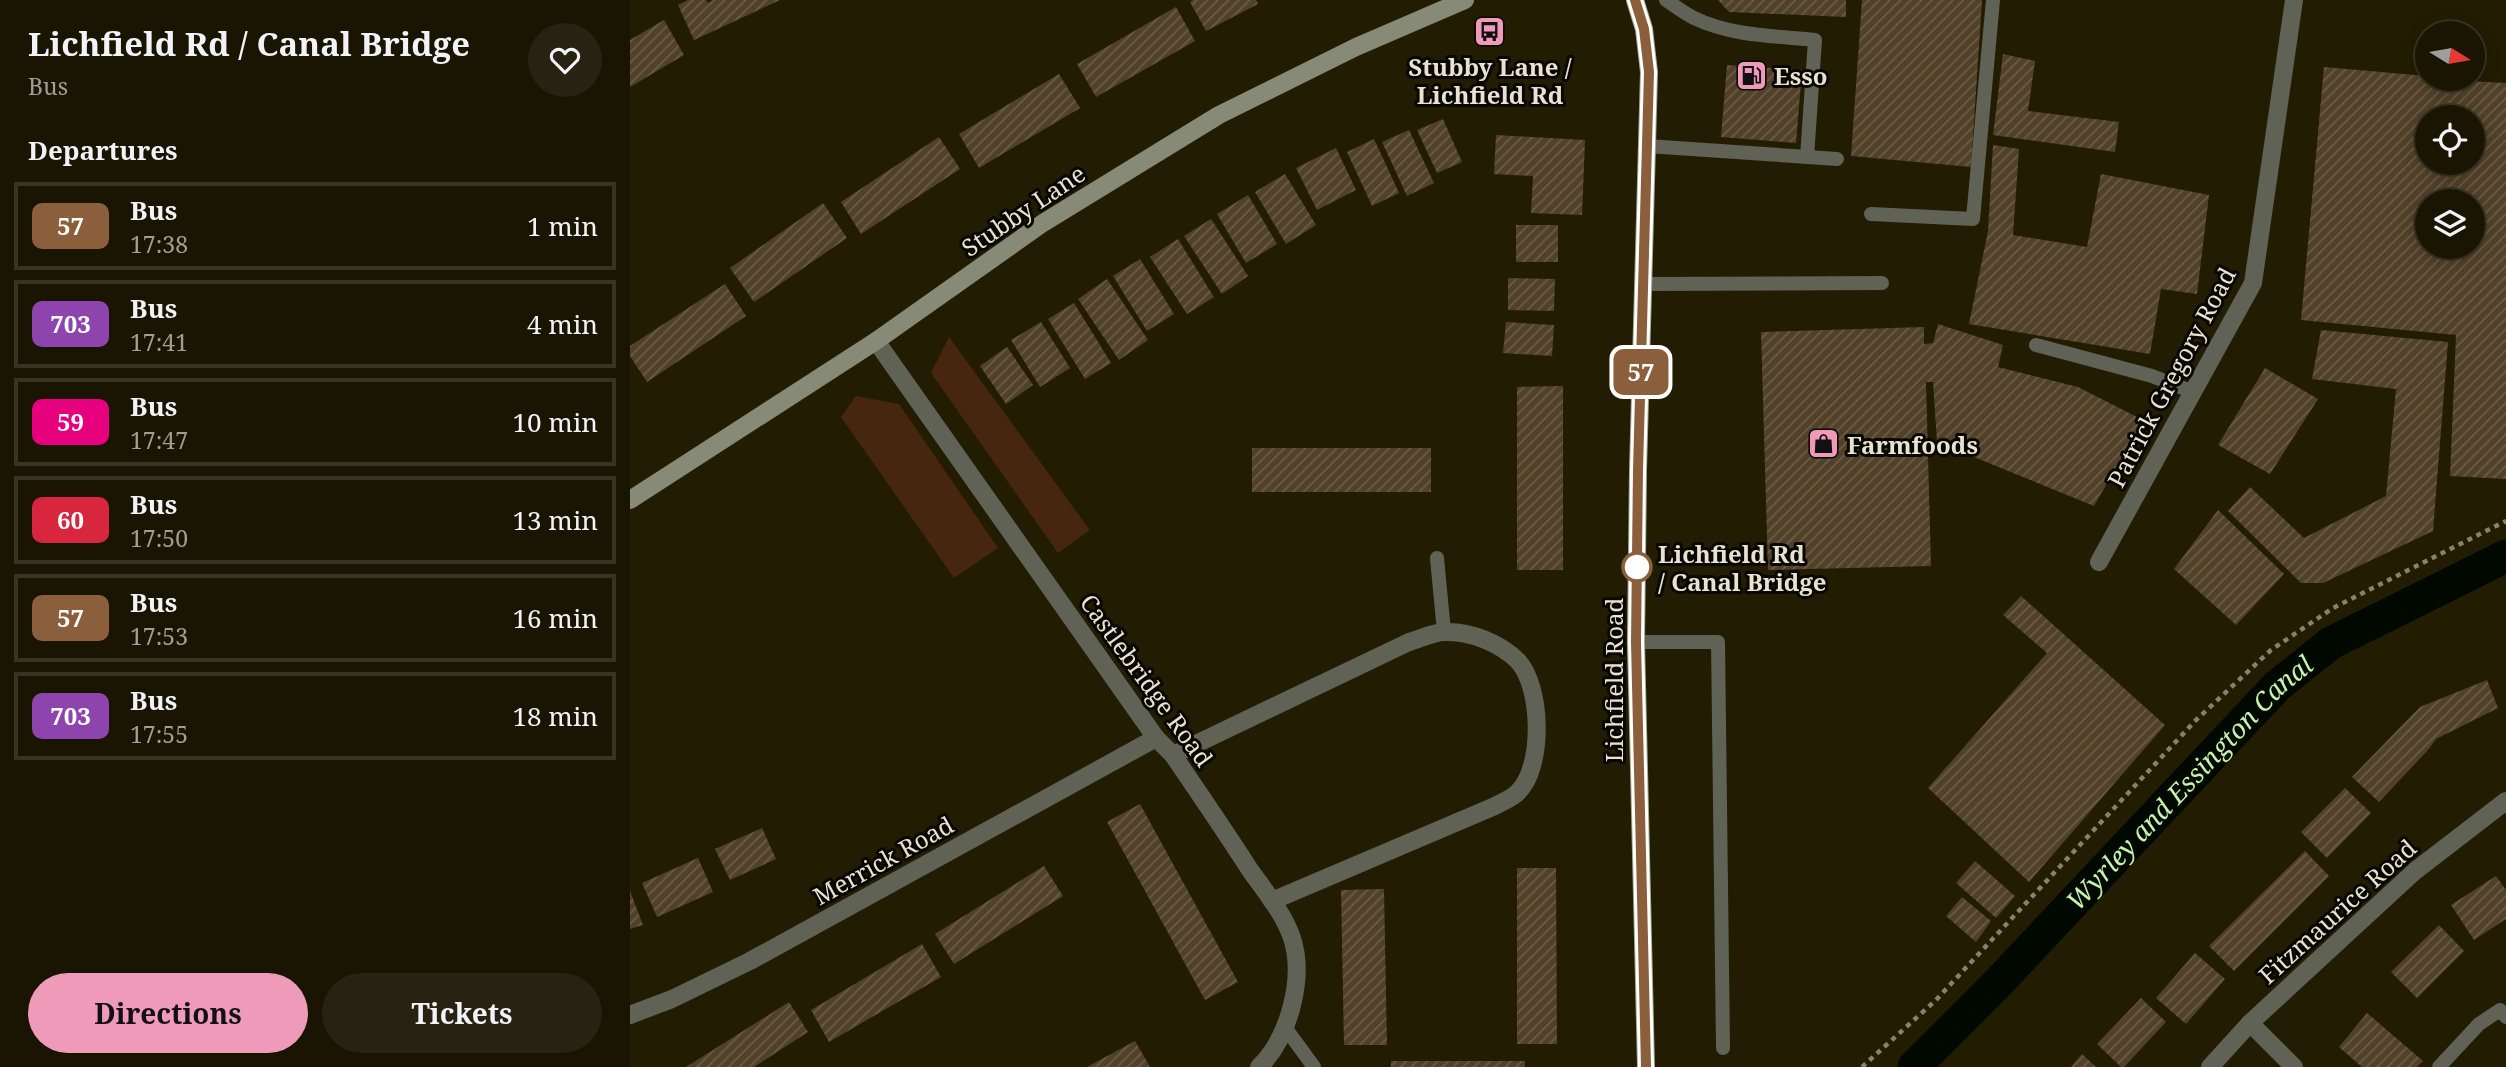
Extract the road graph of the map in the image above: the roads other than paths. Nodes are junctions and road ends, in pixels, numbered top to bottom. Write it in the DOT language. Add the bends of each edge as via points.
graph roads {
  1 [pos="1465,0"];
  2 [pos="1635,0"];
  3 [pos="1666,0"];
  4 [pos="1993,0"];
  5 [pos="2294,0"];
  6 [pos="1647,146"];
  7 [pos="1807,157"];
  8 [pos="1837,159"];
  9 [pos="1871,214"];
  10 [pos="1882,283"];
  11 [pos="1643,284"];
  12 [pos="876,341"];
  13 [pos="2036,345"];
  14 [pos="2193,392"];
  15 [pos="630,500"];
  16 [pos="1437,558"];
  17 [pos="2099,562"];
  18 [pos="1444,632"];
  19 [pos="1636,642"];
  20 [pos="1156,738"];
  21 [pos="1173,755"];
  22 [pos="2506,801"];
  23 [pos="1272,901"];
  24 [pos="630,1015"];
  25 [pos="2506,1017"];
  26 [pos="2249,1023"];
  27 [pos="1284,1026"];
  28 [pos="1723,1048"];
  29 [pos="1259,1067"];
  30 [pos="1314,1067"];
  31 [pos="1646,1067"];
  32 [pos="2210,1067"];
  33 [pos="2294,1067"];
  34 [pos="2439,1067"];
  1 -- 12 [label="street, Stubby Lane" via="1356,47 1219,115 1043,223"];
  2 -- 6 [label="main road, Lichfield Road" via="1649,72"];
  3 -- 7 [label="lane" via="1694,18 1720,27 1815,40"];
  4 -- 9 [label="lane" via="1973,219"];
  5 -- 14 [label="street, Patrick Gregory Road" via="2253,283"];
  6 -- 7 [label="lane"];
  6 -- 11 [label="main road, Lichfield Road"];
  7 -- 8 [label="lane"];
  10 -- 11 [label="lane"];
  11 -- 19 [label="main road, Lichfield Road"];
  12 -- 15 [label="street, Stubby Lane"];
  12 -- 20 [label="street, Castlebridge Road"];
  13 -- 14 [label="lane" via="2152,376"];
  14 -- 17 [label="street, Patrick Gregory Road"];
  16 -- 18 [label="lane"];
  18 -- 21 [label="street" via="1409,642"];
  18 -- 23 [label="street" via="1499,645 1520,663 1531,687 1537,724 1532,771 1518,793"];
  19 -- 28 [label="lane" via="1718,642"];
  19 -- 31 [label="main road, Lichfield Road"];
  20 -- 21 [label="street, Castlebridge Road"];
  20 -- 24 [label="street, Merrick Road" via="750,961"];
  21 -- 23 [label="street, Castlebridge Road"];
  22 -- 26 [label="street, Fitzmaurice Road" via="2416,871"];
  23 -- 27 [label="street, Castlebridge Road" via="1292,938 1296,972"];
  25 -- 34 [label="lane" via="2500,1010 2479,1024"];
  26 -- 32 [label="street, Fitzmaurice Road"];
  26 -- 33 [label="street"];
  27 -- 29 [label="street, Castlebridge Road"];
  27 -- 30 [label="lane"];
}
